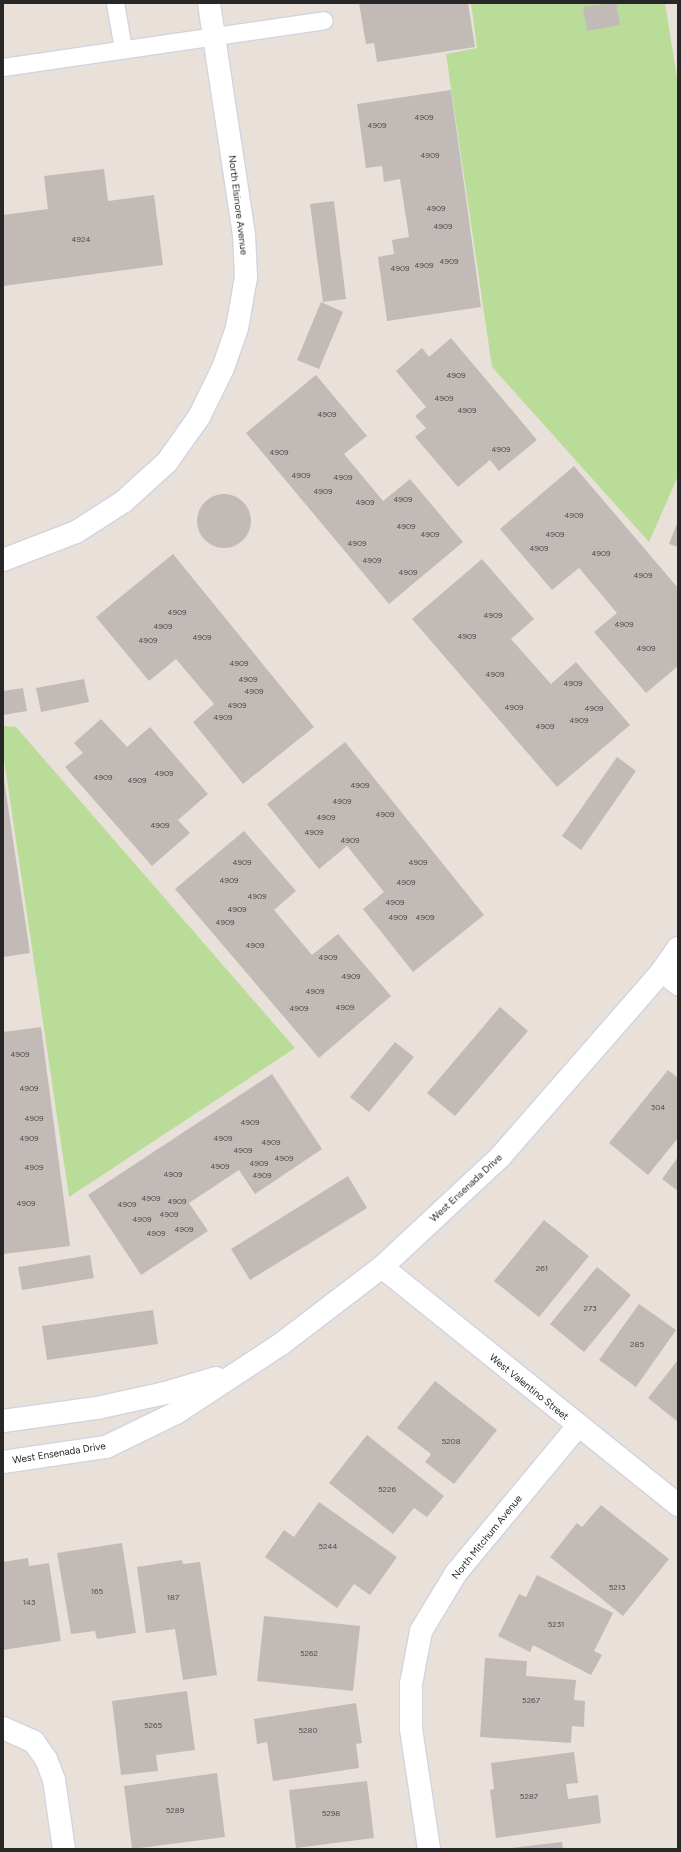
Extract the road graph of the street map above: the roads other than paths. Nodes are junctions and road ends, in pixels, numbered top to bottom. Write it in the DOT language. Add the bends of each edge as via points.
graph roads {
  1 [pos="115,3"];
  2 [pos="209,3"];
  3 [pos="324,20"];
  4 [pos="214,36"];
  5 [pos="123,49"];
  6 [pos="3,67"];
  7 [pos="3,560"];
  8 [pos="678,948"];
  9 [pos="670,978"];
  10 [pos="382,1267"];
  11 [pos="239,1371"];
  12 [pos="3,1421"];
  13 [pos="578,1426"];
  14 [pos="3,1462"];
  15 [pos="678,1505"];
  16 [pos="3,1728"];
  17 [pos="64,1849"];
  18 [pos="429,1849"];
  1 -- 5 [label="lane"];
  2 -- 4 [label="street, North Elsinore Avenue"];
  3 -- 4 [label="lane"];
  4 -- 5 [label="lane"];
  4 -- 7 [label="street, North Elsinore Avenue" via="244,234 246,277 237,328 224,368 198,417 167,462 123,502 76,532"];
  5 -- 6 [label="lane"];
  8 -- 9 [label="street, West Ensenada Drive"];
  9 -- 10 [label="street, West Ensenada Drive" via="500,1157"];
  10 -- 11 [label="street, West Ensenada Drive" via="281,1344"];
  10 -- 13 [label="street, West Valentino Street"];
  11 -- 12 [label="street, West Ensenada Drive" via="165,1393 97,1408"];
  11 -- 14 [label="street, West Ensenada Drive" via="176,1412 106,1447"];
  13 -- 15 [label="street, West Valentino Street"];
  13 -- 18 [label="street, North Mitchum Avenue" via="456,1573 421,1631 411,1684 411,1728"];
  16 -- 17 [label="street" via="34,1742 46,1759 54,1780"];
}
